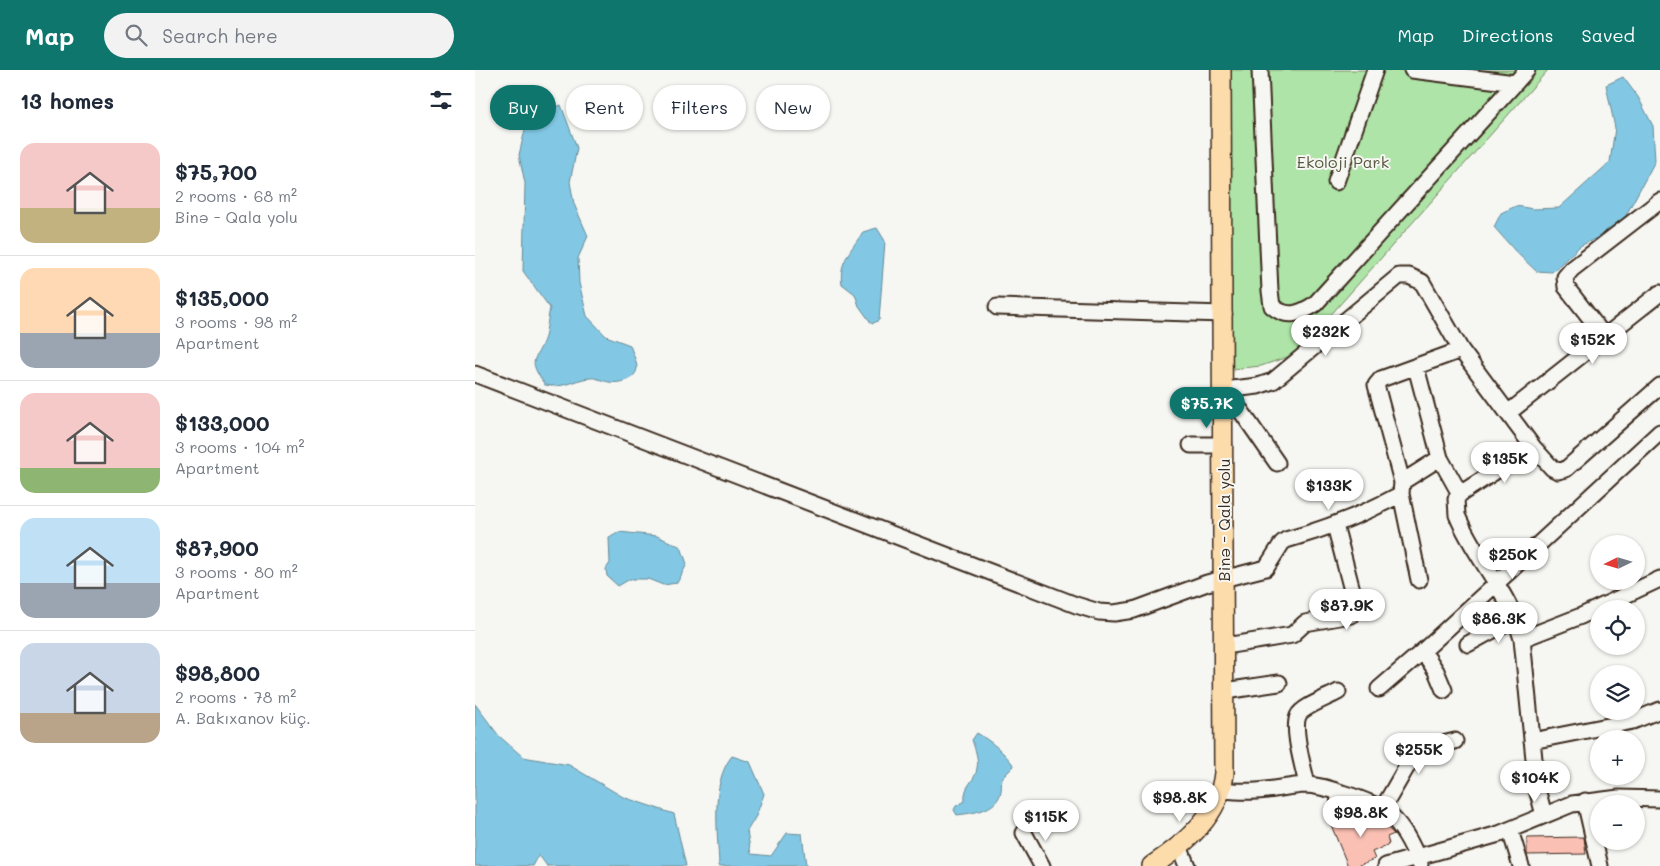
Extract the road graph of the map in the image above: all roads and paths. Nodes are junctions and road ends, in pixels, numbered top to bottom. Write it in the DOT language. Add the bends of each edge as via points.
graph roads {
  1 [pos="1221,70"];
  2 [pos="1260,70"];
  3 [pos="1375,70"];
  4 [pos="1412,70"];
  5 [pos="1527,70"];
  6 [pos="1515,83"];
  7 [pos="1336,182"];
  8 [pos="1660,201"];
  9 [pos="1660,293"];
  10 [pos="997,307"];
  11 [pos="1224,314"];
  12 [pos="1605,337"];
  13 [pos="1461,350"];
  14 [pos="1416,367"];
  15 [pos="475,374"];
  16 [pos="1660,386"];
  17 [pos="1224,399"];
  18 [pos="1508,413"];
  19 [pos="1660,432"];
  20 [pos="1191,445"];
  21 [pos="1224,445"];
  22 [pos="1533,448"];
  23 [pos="1440,458"];
  24 [pos="1277,463"];
  25 [pos="1402,488"];
  26 [pos="1460,494"];
  27 [pos="1335,525"];
  28 [pos="1224,578"];
  29 [pos="1660,579"];
  30 [pos="1419,580"];
  31 [pos="1497,583"];
  32 [pos="1515,618"];
  33 [pos="1521,639"];
  34 [pos="1468,644"];
  35 [pos="1225,646"];
  36 [pos="1423,651"];
  37 [pos="1279,683"];
  38 [pos="1379,689"];
  39 [pos="1445,690"];
  40 [pos="1225,691"];
  41 [pos="1338,692"];
  42 [pos="1660,710"];
  43 [pos="1455,741"];
  44 [pos="1532,741"];
  45 [pos="1307,785"];
  46 [pos="1221,790"];
  47 [pos="1339,792"];
  48 [pos="1660,799"];
  49 [pos="1585,801"];
  50 [pos="1383,808"];
  51 [pos="1544,815"];
  52 [pos="1338,816"];
  53 [pos="1510,830"];
  54 [pos="1024,833"];
  55 [pos="1179,846"];
  56 [pos="1418,861"];
  57 [pos="1042,866"];
  58 [pos="1152,866"];
  59 [pos="1187,866"];
  60 [pos="1386,866"];
  61 [pos="1521,866"];
  62 [pos="1600,866"];
  1 -- 11 [label="main road, Binə - Qala yolu"];
  2 -- 6 [label="street" via="1272,306 1280,313 1294,315 1315,304"];
  3 -- 7 [label="street"];
  4 -- 6 [label="street"];
  5 -- 6 [label="street"];
  8 -- 12 [label="street" via="1565,277 1566,287"];
  9 -- 12 [label="street"];
  10 -- 11 [label="street"];
  11 -- 17 [label="main road, Binə - Qala yolu"];
  12 -- 18 [label="street"];
  13 -- 14 [label="street"];
  13 -- 17 [label="street" via="1422,282 1409,276 1399,276 1273,381"];
  13 -- 18 [label="street"];
  14 -- 23 [label="street"];
  14 -- 25 [label="street" via="1381,380 1376,385"];
  15 -- 28 [label="street" via="1099,612 1134,610"];
  16 -- 22 [label="street" via="1565,469 1558,471 1552,468"];
  17 -- 21 [label="main road, Binə - Qala yolu"];
  17 -- 24 [label="street" via="1241,411"];
  18 -- 22 [label="street"];
  19 -- 31 [label="street"];
  20 -- 21 [label="street"];
  21 -- 28 [label="main road, Binə - Qala yolu"];
  22 -- 26 [label="street"];
  23 -- 25 [label="street"];
  23 -- 26 [label="street"];
  25 -- 27 [label="street"];
  25 -- 30 [label="street"];
  26 -- 31 [label="street" via="1455,507 1461,524"];
  27 -- 28 [label="street" via="1286,540 1266,568"];
  27 -- 35 [label="street" via="1355,611 1305,623 1292,635"];
  28 -- 35 [label="main road, Binə - Qala yolu"];
  29 -- 33 [label="street"];
  31 -- 32 [label="street"];
  31 -- 36 [label="street"];
  32 -- 33 [label="street"];
  32 -- 34 [label="street"];
  33 -- 44 [label="street"];
  35 -- 40 [label="main road, Binə - Qala yolu"];
  36 -- 38 [label="street"];
  36 -- 39 [label="street"];
  37 -- 40 [label="street"];
  40 -- 46 [label="main road, Binə - Qala yolu"];
  41 -- 45 [label="street" via="1298,715 1296,729"];
  42 -- 44 [label="street" via="1633,721"];
  43 -- 50 [label="street" via="1426,748 1413,756"];
  44 -- 51 [label="street" via="1537,789"];
  45 -- 46 [label="street" via="1253,792"];
  45 -- 47 [label="street"];
  46 -- 55 [label="main road" via="1207,816"];
  47 -- 50 [label="street"];
  47 -- 52 [label="street"];
  48 -- 49 [label="street"];
  49 -- 51 [label="street"];
  49 -- 62 [label="street"];
  50 -- 56 [label="street" via="1401,828"];
  51 -- 53 [label="street"];
  53 -- 56 [label="street"];
  53 -- 61 [label="street"];
  54 -- 57 [label="street"];
  55 -- 58 [label="main road"];
  55 -- 59 [label="street"];
  56 -- 60 [label="street"];
}
